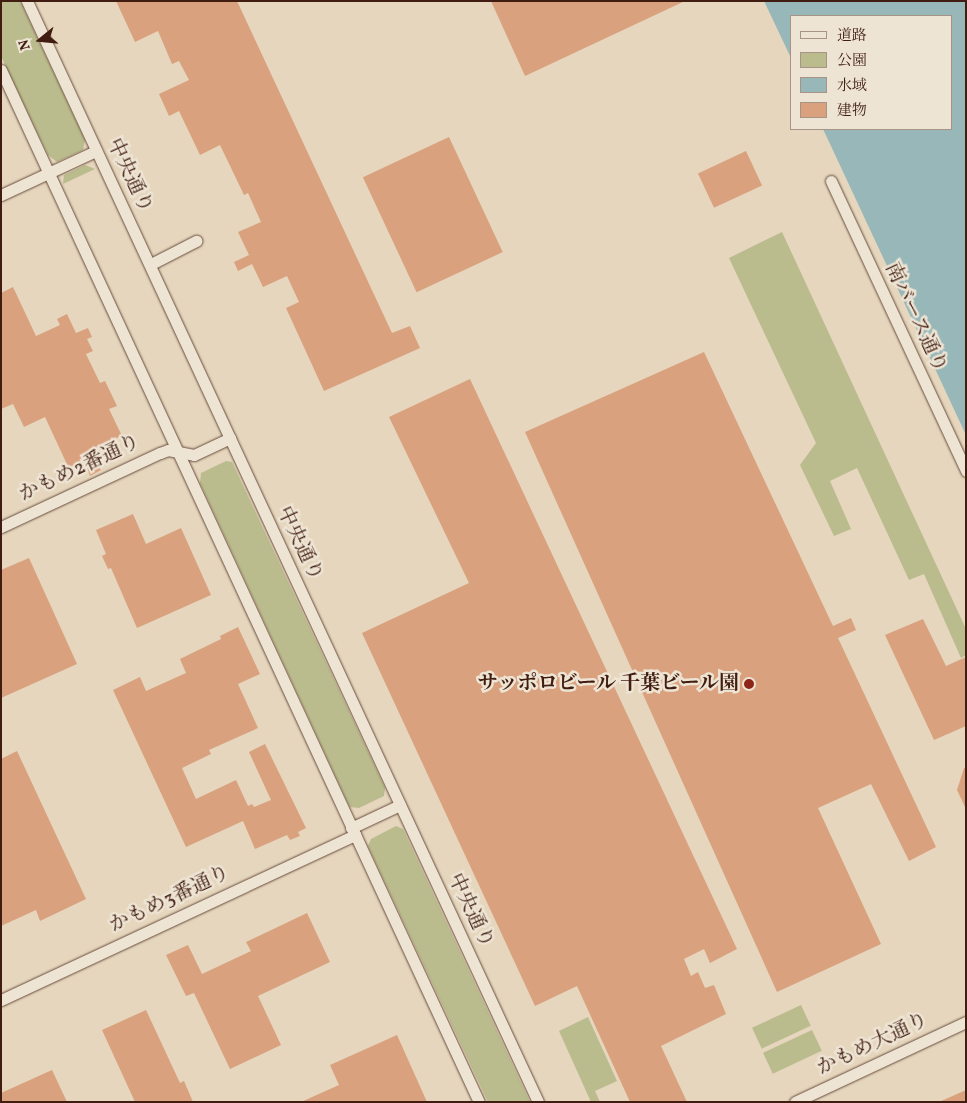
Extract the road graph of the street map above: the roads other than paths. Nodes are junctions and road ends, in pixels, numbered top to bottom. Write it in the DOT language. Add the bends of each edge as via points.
graph roads {
  1 [pos="27,1"];
  2 [pos="1,70"];
  3 [pos="96,151"];
  4 [pos="49,173"];
  5 [pos="831,181"];
  6 [pos="1,195"];
  7 [pos="196,241"];
  8 [pos="151,264"];
  9 [pos="230,438"];
  10 [pos="176,451"];
  11 [pos="966,471"];
  12 [pos="1,526"];
  13 [pos="400,804"];
  14 [pos="353,831"];
  15 [pos="1,1000"];
  16 [pos="966,1022"];
  17 [pos="479,1102"];
  18 [pos="538,1102"];
  19 [pos="795,1102"];
  1 -- 3 [label="street, 中央通り"];
  2 -- 4 [label="street"];
  3 -- 4 [label="street"];
  3 -- 8 [label="street, 中央通り"];
  4 -- 6 [label="street"];
  4 -- 10 [label="street"];
  5 -- 11 [label="street, 南バース通り"];
  7 -- 8 [label="street"];
  8 -- 9 [label="street, 中央通り"];
  9 -- 10 [label="street, かもめ2番通り" via="194,455"];
  9 -- 13 [label="street, 中央通り"];
  10 -- 12 [label="street, かもめ2番通り" via="160,453"];
  10 -- 14 [label="street"];
  13 -- 14 [label="street, かもめ3番通り"];
  13 -- 18 [label="street, 中央通り"];
  14 -- 15 [label="street, かもめ3番通り"];
  14 -- 17 [label="street"];
  16 -- 19 [label="street, かもめ大通り"];
}
